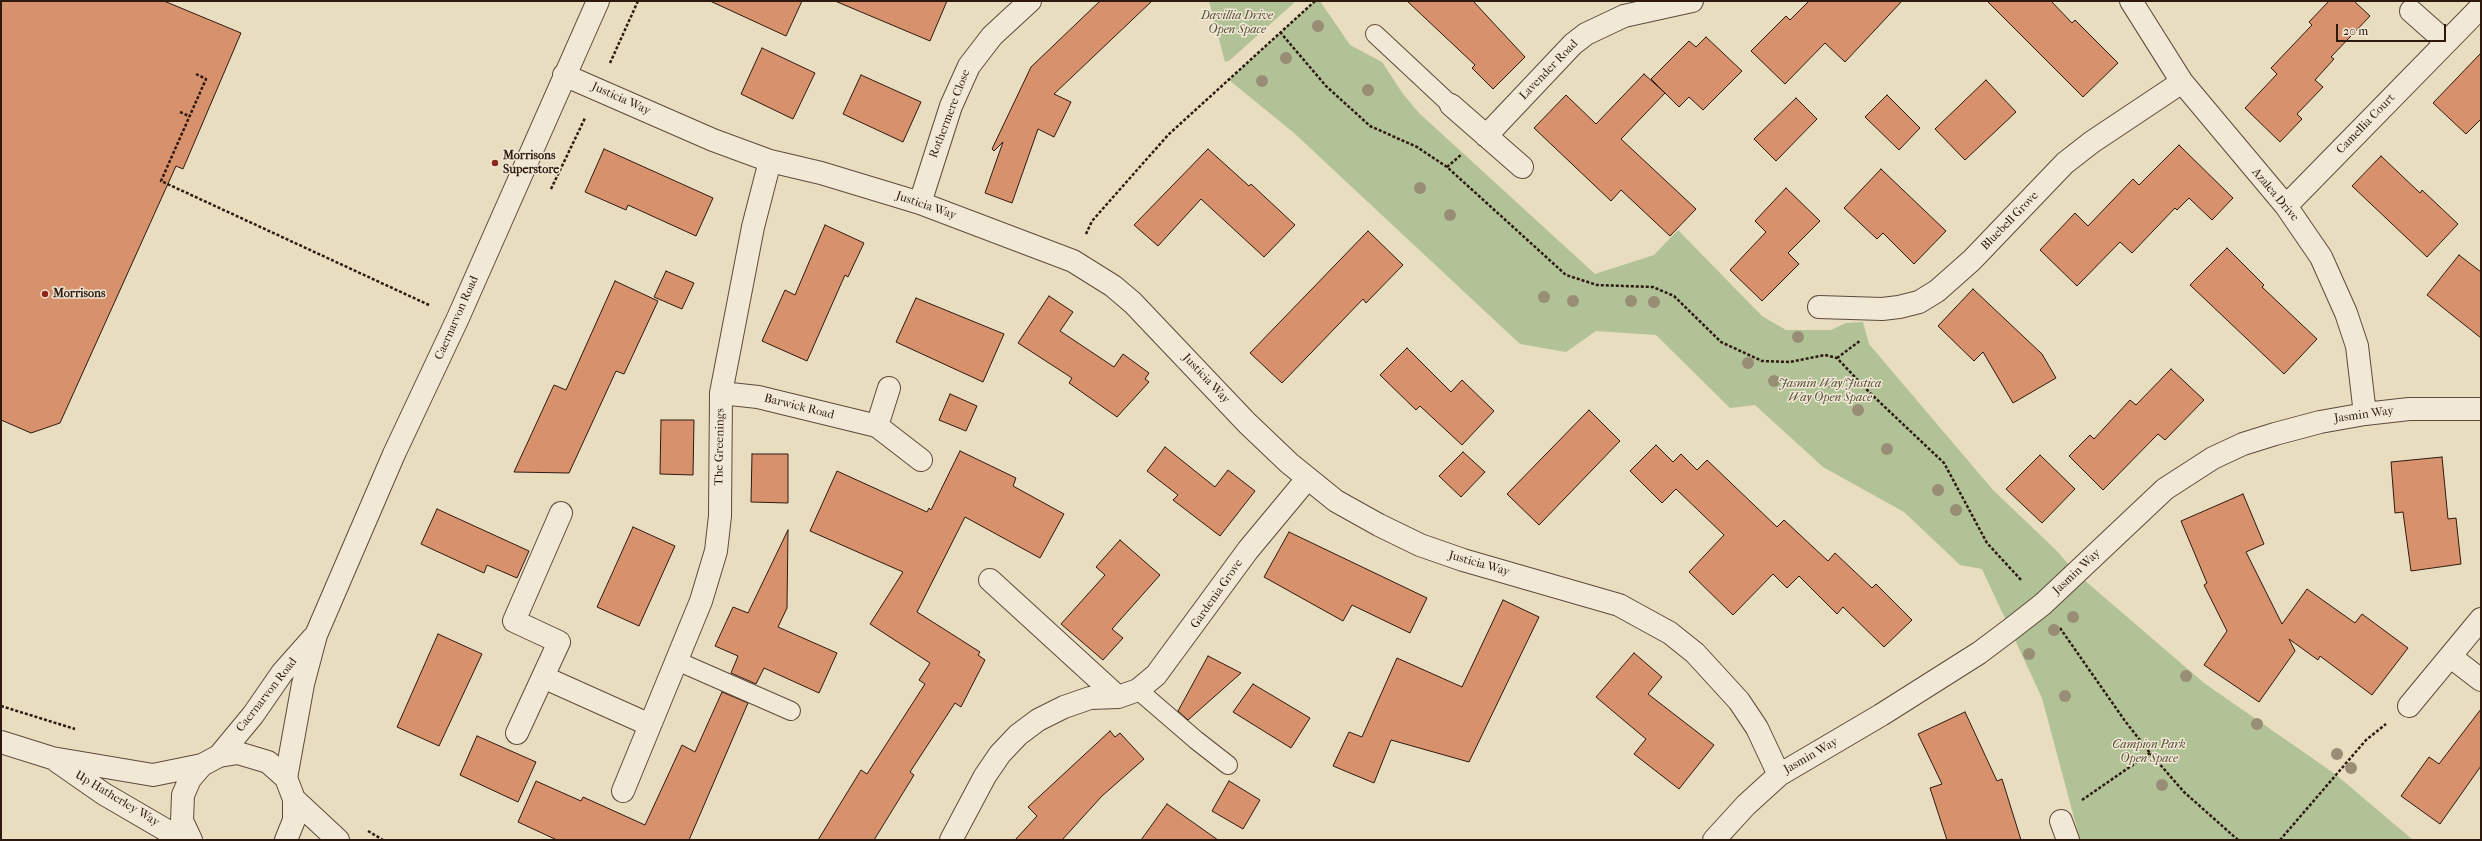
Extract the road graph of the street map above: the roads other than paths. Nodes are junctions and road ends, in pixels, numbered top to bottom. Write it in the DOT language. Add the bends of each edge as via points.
graph roads {
  1 [pos="598,1"];
  2 [pos="1030,1"];
  3 [pos="1692,1"];
  4 [pos="2131,1"];
  5 [pos="2479,8"];
  6 [pos="2411,11"];
  7 [pos="1374,34"];
  8 [pos="2446,42"];
  9 [pos="564,75"];
  10 [pos="2182,82"];
  11 [pos="1451,105"];
  12 [pos="1486,136"];
  13 [pos="770,161"];
  14 [pos="1522,167"];
  15 [pos="920,203"];
  16 [pos="2286,206"];
  17 [pos="1819,307"];
  18 [pos="889,388"];
  19 [pos="721,393"];
  20 [pos="2481,410"];
  21 [pos="2365,414"];
  22 [pos="877,426"];
  23 [pos="920,460"];
  24 [pos="1307,479"];
  25 [pos="561,513"];
  26 [pos="990,580"];
  27 [pos="2481,619"];
  28 [pos="316,635"];
  29 [pos="2451,657"];
  30 [pos="677,661"];
  31 [pos="544,677"];
  32 [pos="2481,680"];
  33 [pos="1138,690"];
  34 [pos="1118,697"];
  35 [pos="2409,706"];
  36 [pos="791,711"];
  37 [pos="650,725"];
  38 [pos="517,733"];
  39 [pos="1,742"];
  40 [pos="52,758"];
  41 [pos="211,760"];
  42 [pos="1228,765"];
  43 [pos="1779,775"];
  44 [pos="286,778"];
  45 [pos="623,791"];
  46 [pos="294,799"];
  47 [pos="183,840"];
  48 [pos="191,840"];
  49 [pos="286,840"];
  50 [pos="338,840"];
  51 [pos="951,840"];
  52 [pos="1714,840"];
  1 -- 9 [label="street, Caernarvon Road"];
  2 -- 15 [label="street, Rothermere Close" via="992,36 968,66 949,112"];
  3 -- 12 [label="street, Lavender Road" via="1624,16 1586,34 1573,44"];
  4 -- 10 [label="street, Azalea Drive"];
  5 -- 8 [label="street, Camellia Court"];
  6 -- 8 [label="street"];
  7 -- 11 [label="lane"];
  8 -- 16 [label="street, Camellia Court"];
  9 -- 13 [label="street, Justicia Way" via="713,140"];
  9 -- 28 [label="street, Caernarvon Road"];
  10 -- 16 [label="street, Azalea Drive"];
  10 -- 17 [label="street, Bluebell Grove" via="2065,163 1972,260 1937,291 1919,302 1899,307"];
  11 -- 12 [label="street"];
  12 -- 14 [label="street"];
  13 -- 15 [label="street, Justicia Way" via="821,173"];
  13 -- 19 [label="street, The Greenings" via="753,227"];
  15 -- 24 [label="street, Justicia Way" via="1073,261 1113,286 1133,303 1246,423"];
  16 -- 21 [label="street, Azalea Drive" via="2321,257 2346,313 2357,346"];
  18 -- 22 [label="street"];
  19 -- 22 [label="street, Barwick Road" via="758,397"];
  19 -- 30 [label="street, The Greenings" via="720,516 716,551 701,601"];
  20 -- 21 [label="street, Jasmin Way" via="2409,409"];
  21 -- 43 [label="street, Jasmin Way" via="2320,422 2243,444 2188,473 2165,489 2043,604 1979,653"];
  22 -- 23 [label="street, Barwick Road"];
  24 -- 33 [label="street, Gardenia Grove" via="1248,550 1167,664"];
  24 -- 43 [label="street, Justicia Way" via="1336,500 1420,545 1619,605 1670,633 1700,658 1739,701 1757,728"];
  25 -- 31 [label="street" via="514,621 559,642"];
  26 -- 34 [label="street"];
  27 -- 29 [label="street"];
  28 -- 41 [label="street, Caernarvon Road" via="282,673 253,715"];
  28 -- 44 [label="street, Caernarvon Road" via="303,684"];
  29 -- 32 [label="street"];
  29 -- 35 [label="street"];
  30 -- 36 [label="lane"];
  30 -- 37 [label="street, The Greenings"];
  31 -- 37 [label="street"];
  31 -- 38 [label="street"];
  33 -- 34 [label="street, Gardenia Grove"];
  33 -- 42 [label="lane"];
  34 -- 51 [label="street, Gardenia Grove" via="1090,698 1064,707 1038,720 1018,735 1000,754 985,776"];
  37 -- 45 [label="street, The Greenings"];
  39 -- 40 [label="street, Up Hatherley Way"];
  40 -- 41 [label="street, Up Hatherley Way" via="153,775"];
  40 -- 47 [label="street, Up Hatherley Way" via="104,794"];
  41 -- 44 [label="street, Up Hatherley Way" via="246,754 268,762"];
  41 -- 48 [label="street, Caernarvon Road" via="190,779 182,800 182,821"];
  43 -- 52 [label="street, Jasmin Way" via="1746,805"];
  44 -- 46 [label="street"];
  46 -- 49 [label="street" via="294,820"];
  46 -- 50 [label="street"];
}
